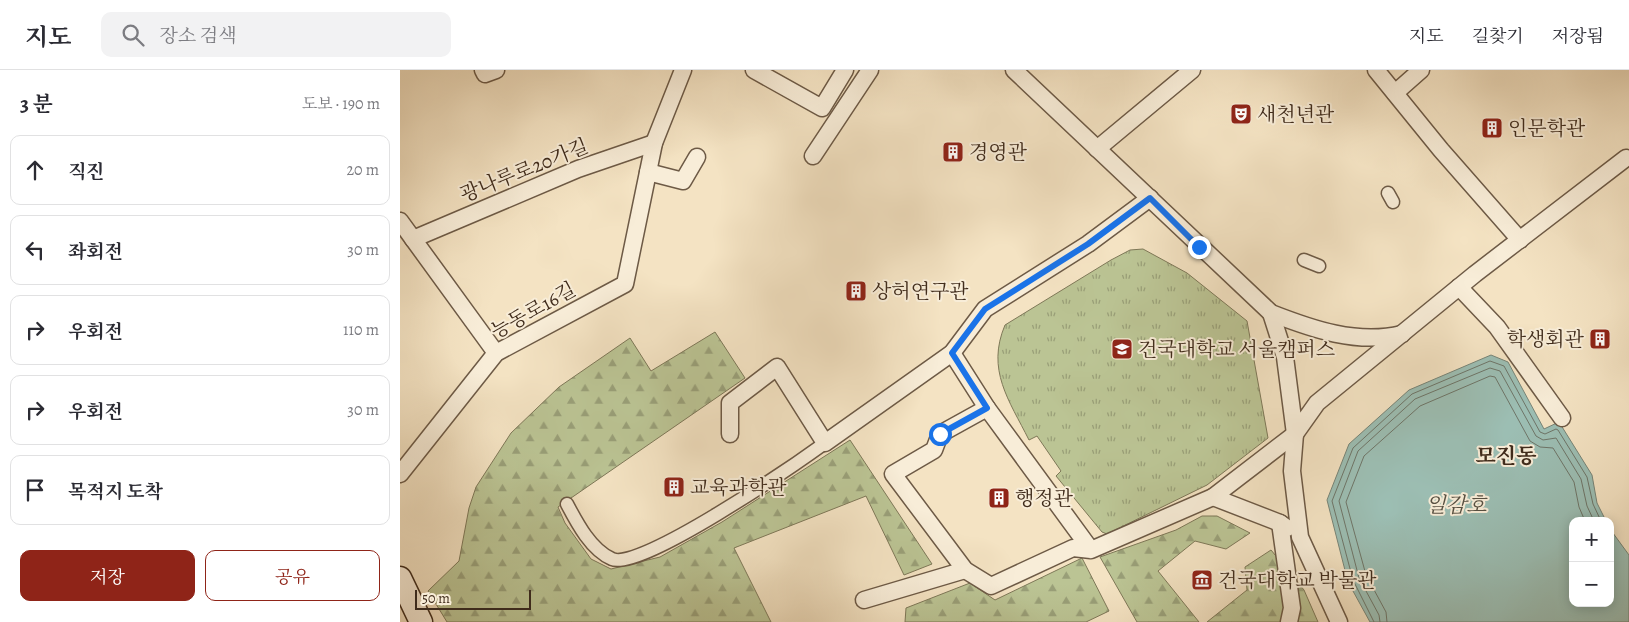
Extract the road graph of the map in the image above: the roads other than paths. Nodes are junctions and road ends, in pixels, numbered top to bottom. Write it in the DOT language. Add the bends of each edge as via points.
graph roads {
  1 [pos="483,70"];
  2 [pos="496,70"];
  3 [pos="683,70"];
  4 [pos="845,70"];
  5 [pos="870,70"];
  6 [pos="1014,70"];
  7 [pos="1192,70"];
  8 [pos="1376,70"];
  9 [pos="1420,70"];
  10 [pos="759,71"];
  11 [pos="1395,93"];
  12 [pos="654,143"];
  13 [pos="1097,148"];
  14 [pos="813,156"];
  15 [pos="697,157"];
  16 [pos="1628,158"];
  17 [pos="648,172"];
  18 [pos="1150,198"];
  19 [pos="400,221"];
  20 [pos="413,239"];
  21 [pos="1520,240"];
  22 [pos="1304,260"];
  23 [pos="1319,266"];
  24 [pos="1459,287"];
  25 [pos="1270,312"];
  26 [pos="1404,334"];
  27 [pos="952,353"];
  28 [pos="496,354"];
  29 [pos="987,408"];
  30 [pos="1562,418"];
  31 [pos="730,434"];
  32 [pos="1295,434"];
  33 [pos="825,443"];
  34 [pos="400,474"];
  35 [pos="1212,497"];
  36 [pos="567,504"];
  37 [pos="1280,522"];
  38 [pos="1076,529"];
  39 [pos="1300,537"];
  40 [pos="1073,548"];
  41 [pos="1091,550"];
  42 [pos="965,570"];
  43 [pos="400,578"];
  44 [pos="864,600"];
  45 [pos="421,622"];
  46 [pos="1288,622"];
  47 [pos="1339,622"];
  1 -- 2 [label="street" via="485,74"];
  3 -- 12 [label="street, 능동로16길"];
  4 -- 10 [label="street" via="822,108"];
  5 -- 14 [label="street"];
  6 -- 13 [label="street"];
  7 -- 13 [label="street"];
  8 -- 11 [label="street"];
  9 -- 11 [label="street"];
  11 -- 21 [label="street"];
  12 -- 17 [label="street, 능동로16길"];
  12 -- 20 [label="street, 광나루로20가길" via="578,169"];
  13 -- 18 [label="street"];
  15 -- 17 [label="street" via="683,181"];
  16 -- 21 [label="street"];
  17 -- 28 [label="street, 능동로16길" via="625,284"];
  18 -- 25 [label="street"];
  18 -- 27 [label="street" via="1088,244 985,309"];
  19 -- 20 [label="street"];
  20 -- 28 [label="street"];
  21 -- 24 [label="street"];
  22 -- 23 [label="street"];
  24 -- 26 [label="street"];
  24 -- 30 [label="street" via="1497,327"];
  25 -- 26 [label="street" via="1313,328 1364,338"];
  25 -- 32 [label="street" via="1285,357"];
  26 -- 32 [label="street" via="1317,403"];
  27 -- 29 [label="street"];
  27 -- 33 [label="street"];
  28 -- 34 [label="street, 능동로16길"];
  29 -- 38 [label="street"];
  29 -- 42 [label="street" via="940,434 934,450 893,474"];
  31 -- 33 [label="street" via="730,402 777,367"];
  32 -- 35 [label="street"];
  32 -- 39 [label="street" via="1292,471"];
  33 -- 36 [label="street" via="669,543 622,561 602,552 581,529"];
  35 -- 37 [label="street"];
  35 -- 41 [label="street"];
  37 -- 39 [label="street"];
  37 -- 46 [label="street" via="1292,608"];
  38 -- 40 [label="street"];
  38 -- 41 [label="street"];
  39 -- 47 [label="street"];
  40 -- 41 [label="street"];
  40 -- 42 [label="street" via="991,586"];
  42 -- 44 [label="street"];
  43 -- 45 [label="main road"];
}
